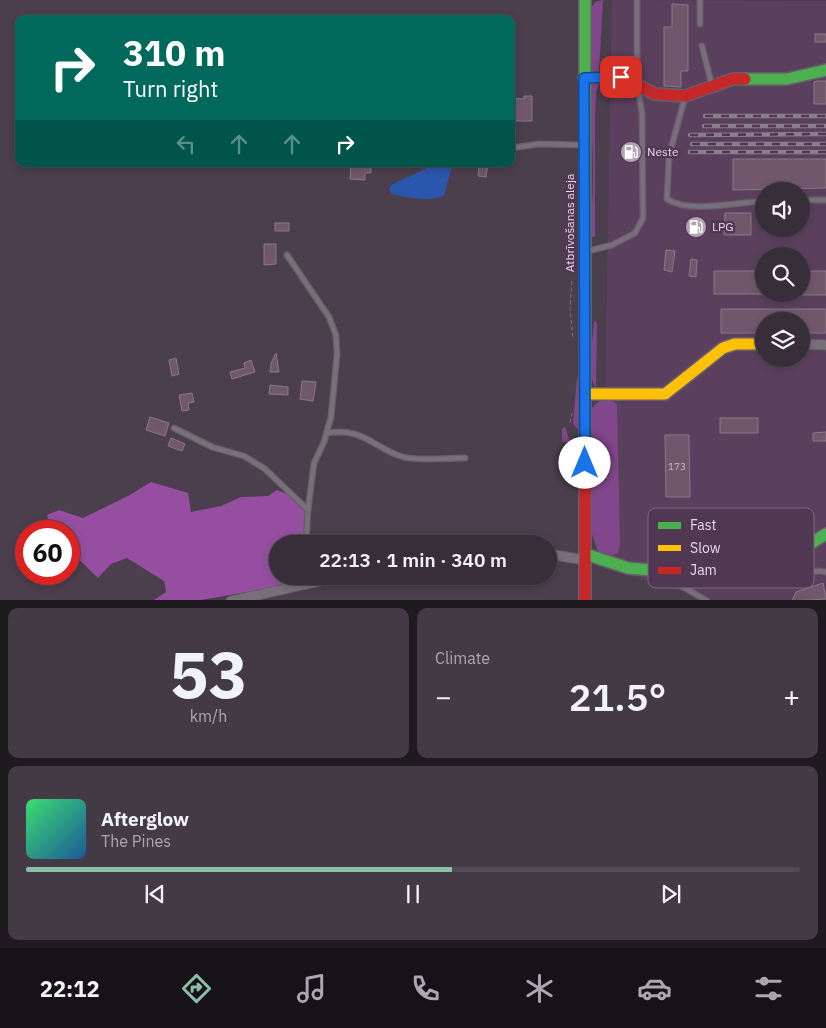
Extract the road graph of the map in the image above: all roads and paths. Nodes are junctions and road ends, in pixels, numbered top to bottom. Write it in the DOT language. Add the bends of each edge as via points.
graph roads {
  1 [pos="585,0"];
  2 [pos="637,0"];
  3 [pos="700,0"];
  4 [pos="700,24"];
  5 [pos="702,46"];
  6 [pos="826,70"];
  7 [pos="584,78"];
  8 [pos="637,84"];
  9 [pos="712,87"];
  10 [pos="685,96"];
  11 [pos="583,145"];
  12 [pos="515,147"];
  13 [pos="810,200"];
  14 [pos="826,200"];
  15 [pos="755,202"];
  16 [pos="584,252"];
  17 [pos="287,255"];
  18 [pos="755,344"];
  19 [pos="810,344"];
  20 [pos="826,344"];
  21 [pos="585,394"];
  22 [pos="174,428"];
  23 [pos="327,433"];
  24 [pos="465,458"];
  25 [pos="308,510"];
  26 [pos="826,534"];
  27 [pos="307,535"];
  28 [pos="814,540"];
  29 [pos="557,555"];
  30 [pos="585,557"];
  31 [pos="648,570"];
  32 [pos="295,585"];
  33 [pos="685,588"];
  34 [pos="232,600"];
  35 [pos="585,600"];
  36 [pos="707,600"];
  1 -- 7 [label="street, Atbrīvošanas aleja"];
  2 -- 8 [label="lane"];
  3 -- 4 [label="lane"];
  5 -- 9 [label="lane"];
  6 -- 9 [label="street" via="786,79 733,80"];
  7 -- 8 [label="street" via="621,77"];
  7 -- 11 [label="street, Atbrīvošanas aleja"];
  8 -- 10 [label="street" via="656,94"];
  8 -- 16 [label="lane" via="642,113 643,218 635,233"];
  9 -- 10 [label="street"];
  10 -- 15 [label="lane" via="669,156 667,199 690,206"];
  11 -- 12 [label="lane" via="539,144"];
  11 -- 16 [label="street, Atbrīvošanas aleja"];
  13 -- 14 [label="lane"];
  16 -- 21 [label="street, Atbrīvošanas aleja"];
  17 -- 23 [label="lane" via="329,318 336,335 335,379"];
  18 -- 21 [label="street" via="723,348 665,394"];
  19 -- 20 [label="street"];
  21 -- 30 [label="street, Atbrīvošanas aleja"];
  22 -- 25 [label="lane" via="212,447 244,456 265,469"];
  23 -- 24 [label="lane" via="345,430 361,434 405,458"];
  23 -- 25 [label="lane" via="314,463"];
  25 -- 27 [label="lane"];
  26 -- 28 [label="street"];
  29 -- 30 [label="street"];
  30 -- 31 [label="street"];
  30 -- 35 [label="street, Atbrīvošanas aleja"];
  32 -- 34 [label="street" via="271,594"];
  33 -- 36 [label="lane"];
}
